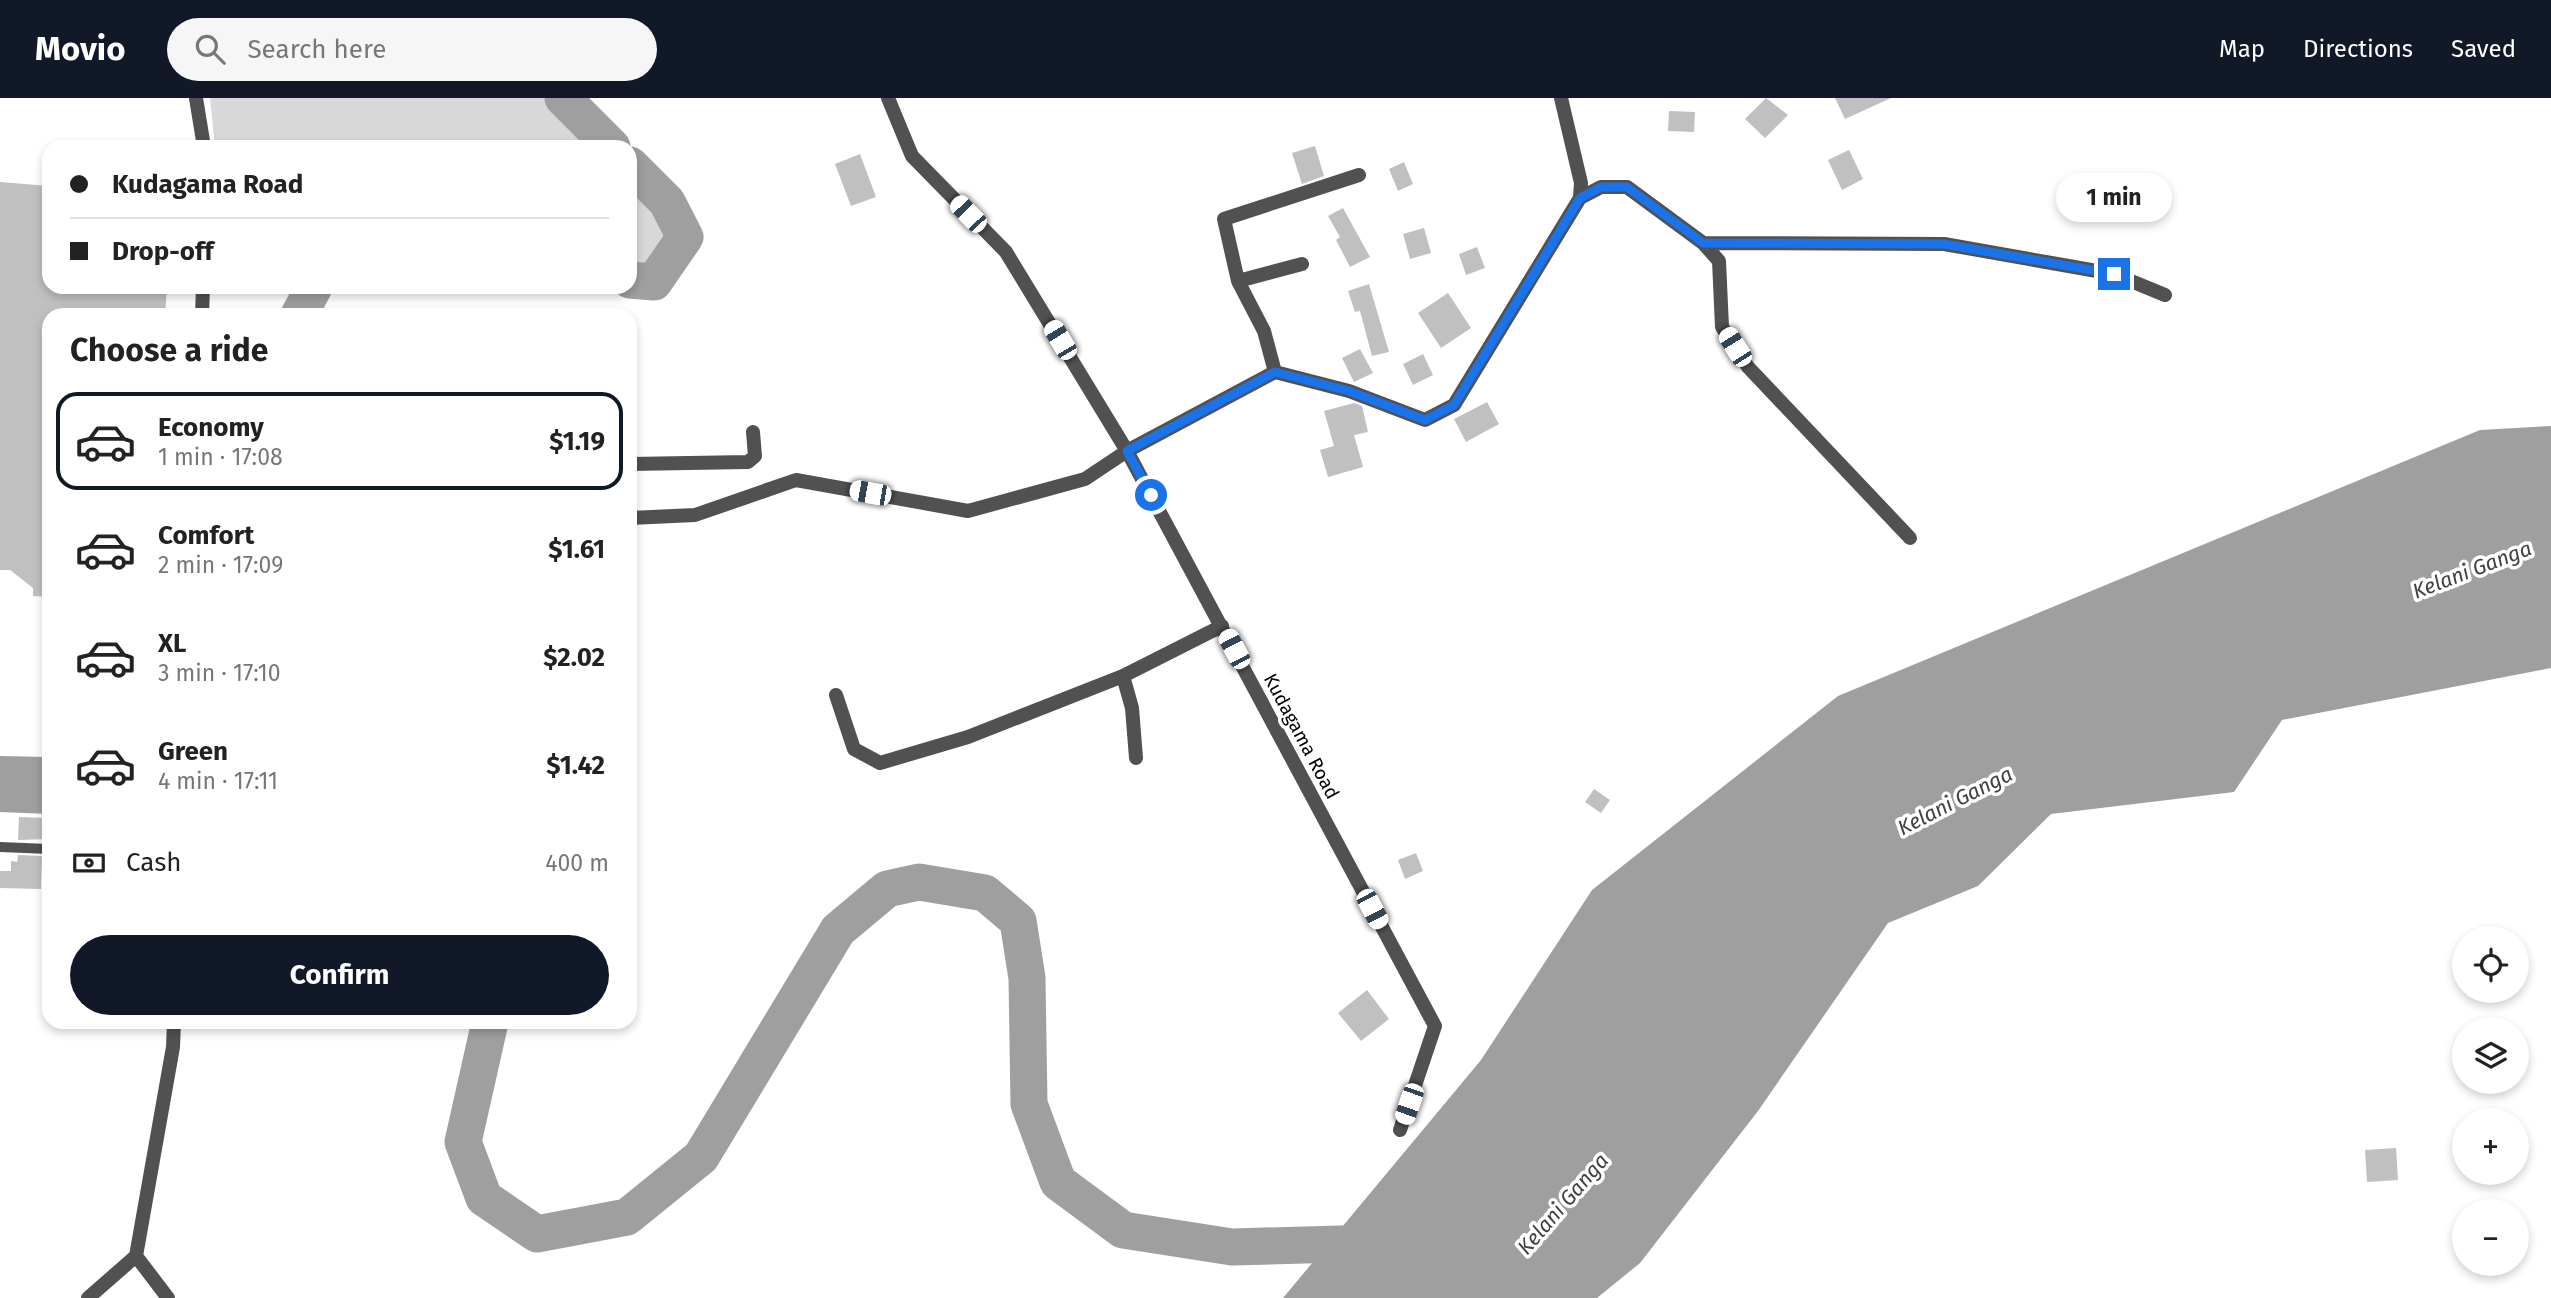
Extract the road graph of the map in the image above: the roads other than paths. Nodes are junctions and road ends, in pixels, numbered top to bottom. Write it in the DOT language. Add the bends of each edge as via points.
graph roads {
  1 [pos="196,98"];
  2 [pos="888,98"];
  3 [pos="1561,98"];
  4 [pos="203,140"];
  5 [pos="1359,175"];
  6 [pos="1580,198"];
  7 [pos="1703,243"];
  8 [pos="1302,264"];
  9 [pos="1238,281"];
  10 [pos="2165,295"];
  11 [pos="1275,372"];
  12 [pos="753,432"];
  13 [pos="1127,451"];
  14 [pos="637,464"];
  15 [pos="637,518"];
  16 [pos="1910,538"];
  17 [pos="1222,626"];
  18 [pos="1123,676"];
  19 [pos="836,695"];
  20 [pos="1136,758"];
  21 [pos="0,847"];
  22 [pos="42,849"];
  23 [pos="174,1029"];
  24 [pos="1400,1130"];
  25 [pos="135,1256"];
  26 [pos="88,1298"];
  27 [pos="167,1298"];
  1 -- 4 [label="street"];
  2 -- 13 [label="street, Kudagama Road" via="912,156 1006,251"];
  3 -- 6 [label="street" via="1581,183"];
  5 -- 9 [label="street" via="1224,219"];
  6 -- 7 [label="street" via="1601,187 1627,187"];
  6 -- 11 [label="street" via="1454,405 1443,413 1425,420 1349,391"];
  7 -- 10 [label="street" via="1944,244 2114,274"];
  7 -- 16 [label="street" via="1718,261 1722,327 1748,367"];
  8 -- 9 [label="street"];
  9 -- 11 [label="street" via="1265,331"];
  11 -- 13 [label="street"];
  12 -- 14 [label="street" via="755,456 748,462"];
  13 -- 15 [label="street" via="1085,479 968,511 796,480 695,515"];
  13 -- 17 [label="street, Kudagama Road"];
  17 -- 18 [label="street"];
  17 -- 24 [label="street, Kudagama Road" via="1435,1026"];
  18 -- 19 [label="street" via="968,737 880,763 854,749"];
  18 -- 20 [label="street" via="1132,708"];
  21 -- 22 [label="lane"];
  23 -- 25 [label="street"];
  25 -- 26 [label="street"];
  25 -- 27 [label="street"];
}
